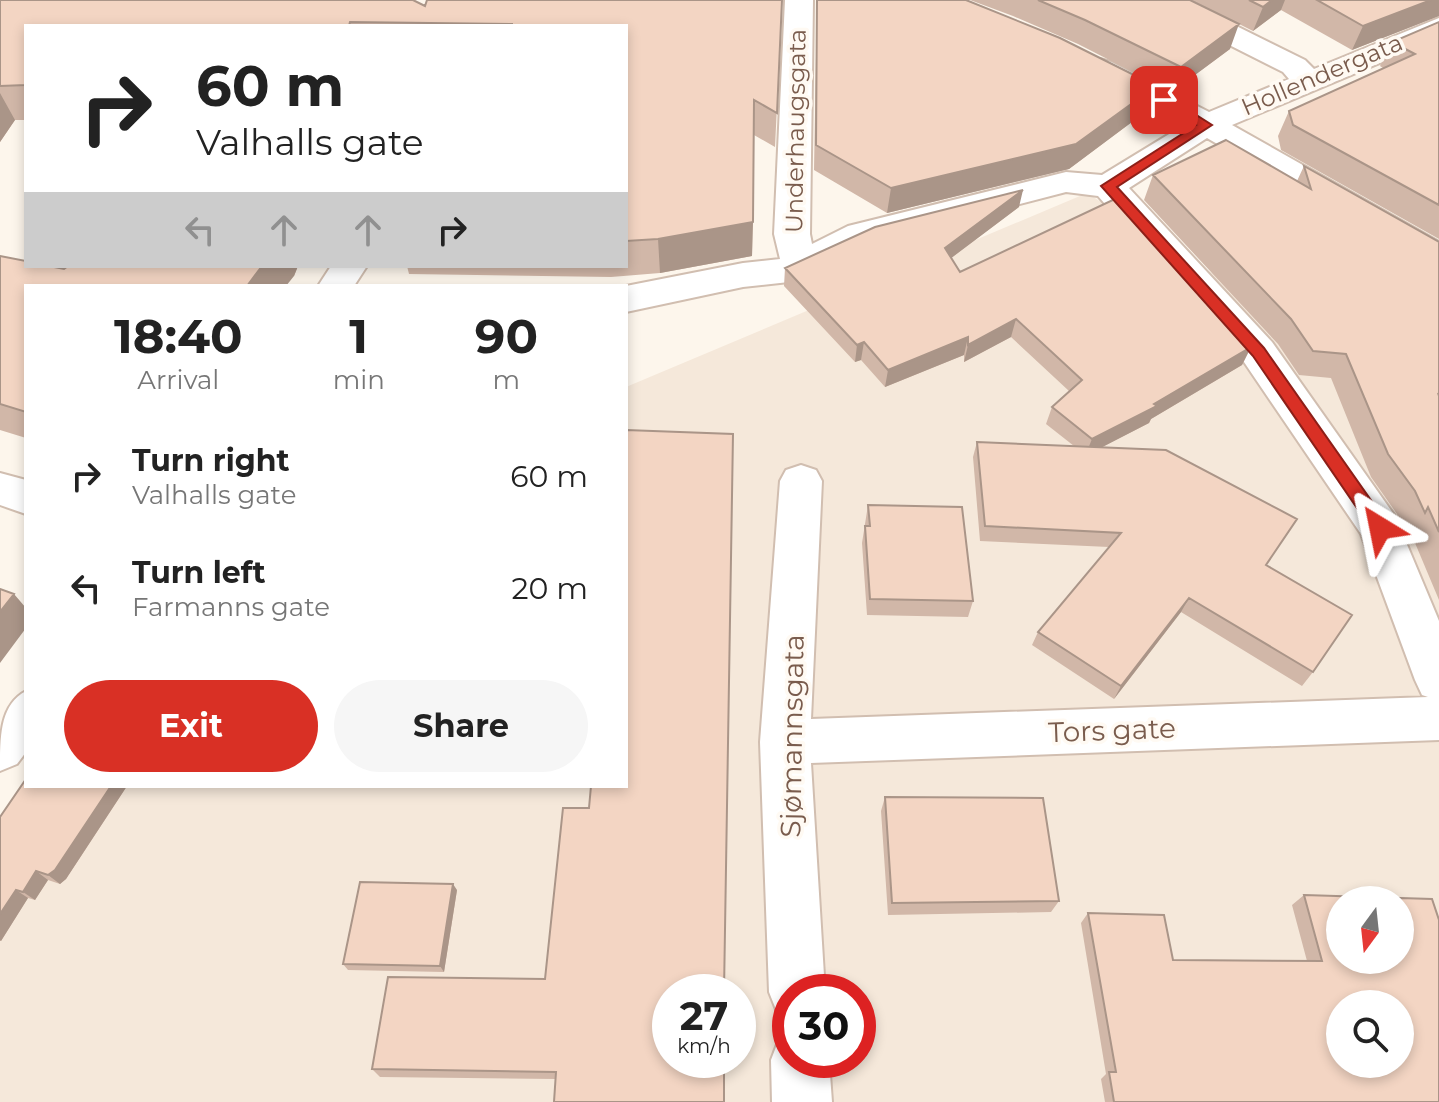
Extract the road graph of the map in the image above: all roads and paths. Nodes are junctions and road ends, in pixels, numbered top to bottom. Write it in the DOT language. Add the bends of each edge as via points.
graph roads {
  1 [pos="799,0"];
  2 [pos="1162,0"];
  3 [pos="1439,27"];
  4 [pos="1070,55"];
  5 [pos="1308,80"];
  6 [pos="1206,125"];
  7 [pos="1108,186"];
  8 [pos="1439,257"];
  9 [pos="799,262"];
  10 [pos="628,299"];
  11 [pos="801,481"];
  12 [pos="0,489"];
  13 [pos="24,496"];
  14 [pos="1439,680"];
  15 [pos="24,716"];
  16 [pos="1439,718"];
  17 [pos="785,742"];
  18 [pos="0,748"];
  19 [pos="796,974"];
  20 [pos="801,1078"];
  21 [pos="802,1102"];
  1 -- 9 [label="street, Underhaugsgata" via="792,234"];
  2 -- 5 [label="street" via="1294,66"];
  3 -- 5 [label="street, Hollendergata"];
  4 -- 6 [label="street" via="1143,88"];
  5 -- 6 [label="street, Hollendergata"];
  6 -- 7 [label="street, Hollendergata"];
  6 -- 8 [label="street"];
  7 -- 9 [label="street, Underhaugsgata" via="1066,182 860,234"];
  7 -- 14 [label="street" via="1258,352 1380,528"];
  9 -- 10 [label="street, Underhaugsgata" via="789,270"];
  11 -- 17 [label="street, Sjømannsgata"];
  12 -- 13 [label="street"];
  15 -- 18 [label="street"];
  16 -- 17 [label="street, Tors gate"];
  17 -- 19 [label="street, Sjømannsgata"];
  20 -- 21 [label="street"];
}
